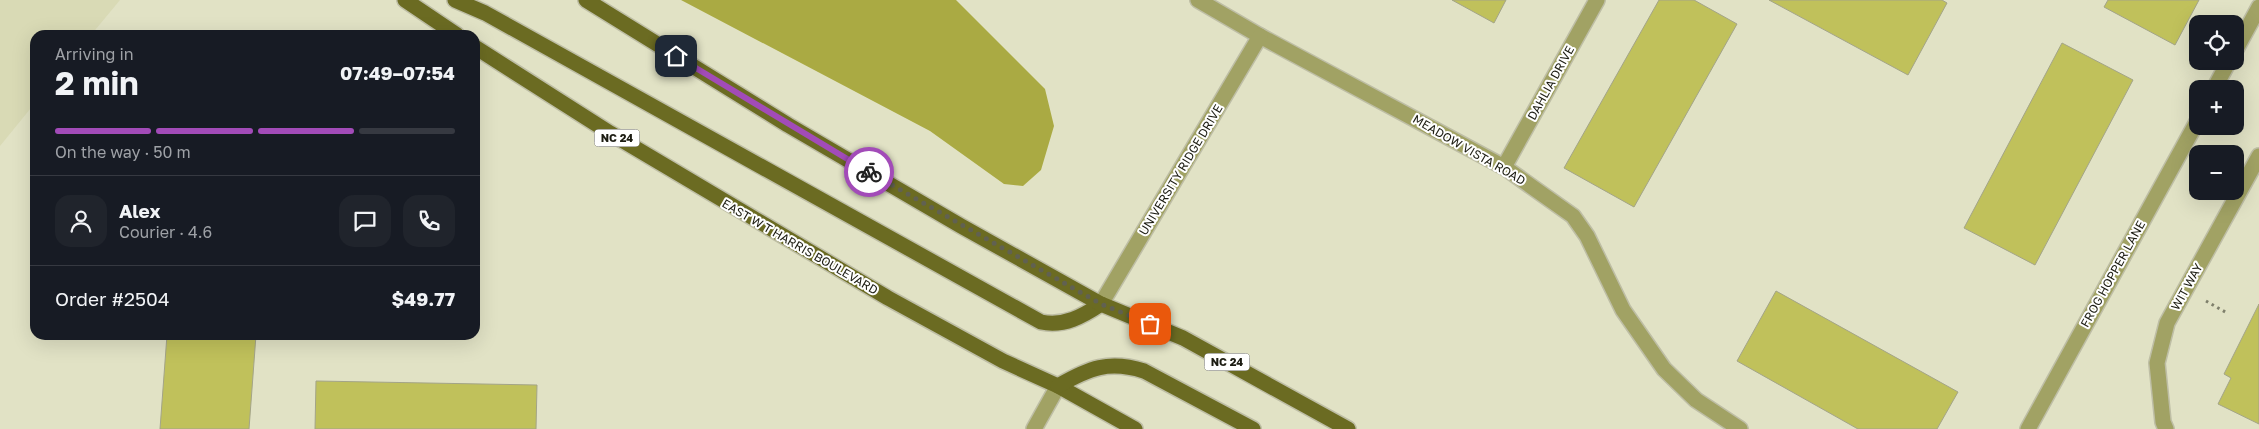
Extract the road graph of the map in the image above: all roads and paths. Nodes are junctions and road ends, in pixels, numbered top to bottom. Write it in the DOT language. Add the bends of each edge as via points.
graph roads {
  1 [pos="405,0"];
  2 [pos="454,0"];
  3 [pos="586,0"];
  4 [pos="1198,0"];
  5 [pos="1597,0"];
  6 [pos="2259,7"];
  7 [pos="450,30"];
  8 [pos="2244,34"];
  9 [pos="1260,36"];
  10 [pos="480,50"];
  11 [pos="2190,135"];
  12 [pos="2259,156"];
  13 [pos="1504,167"];
  14 [pos="1101,304"];
  15 [pos="1058,386"];
  16 [pos="1034,429"];
  17 [pos="1135,429"];
  18 [pos="1253,429"];
  19 [pos="1348,429"];
  20 [pos="1740,429"];
  21 [pos="2028,429"];
  22 [pos="2166,429"];
  1 -- 7 [label="main road"];
  2 -- 14 [label="main road" via="485,13 1036,320 1059,324 1083,316"];
  3 -- 14 [label="main road, NC 24" via="788,125"];
  4 -- 9 [label="street, MEADOW VISTA ROAD"];
  5 -- 13 [label="street, DAHLIA DRIVE"];
  6 -- 8 [label="street"];
  9 -- 13 [label="street, MEADOW VISTA ROAD"];
  9 -- 14 [label="street, UNIVERSITY RIDGE DRIVE"];
  10 -- 15 [label="main road, EAST W T HARRIS BOULEVARD / NC 24" via="618,138 880,294 1003,362"];
  11 -- 21 [label="street, FROG HOPPER LANE"];
  12 -- 22 [label="street, WIT WAY" via="2167,323 2156,363"];
  13 -- 20 [label="street, MEADOW VISTA ROAD" via="1573,216 1587,236 1623,310 1664,369 1696,400"];
  14 -- 19 [label="main road, NC 24" via="1183,338"];
  15 -- 16 [label="street"];
  15 -- 17 [label="main road, EAST W T HARRIS BOULEVARD / NC 24"];
  15 -- 18 [label="main road" via="1084,371 1099,367 1132,367"];
}
